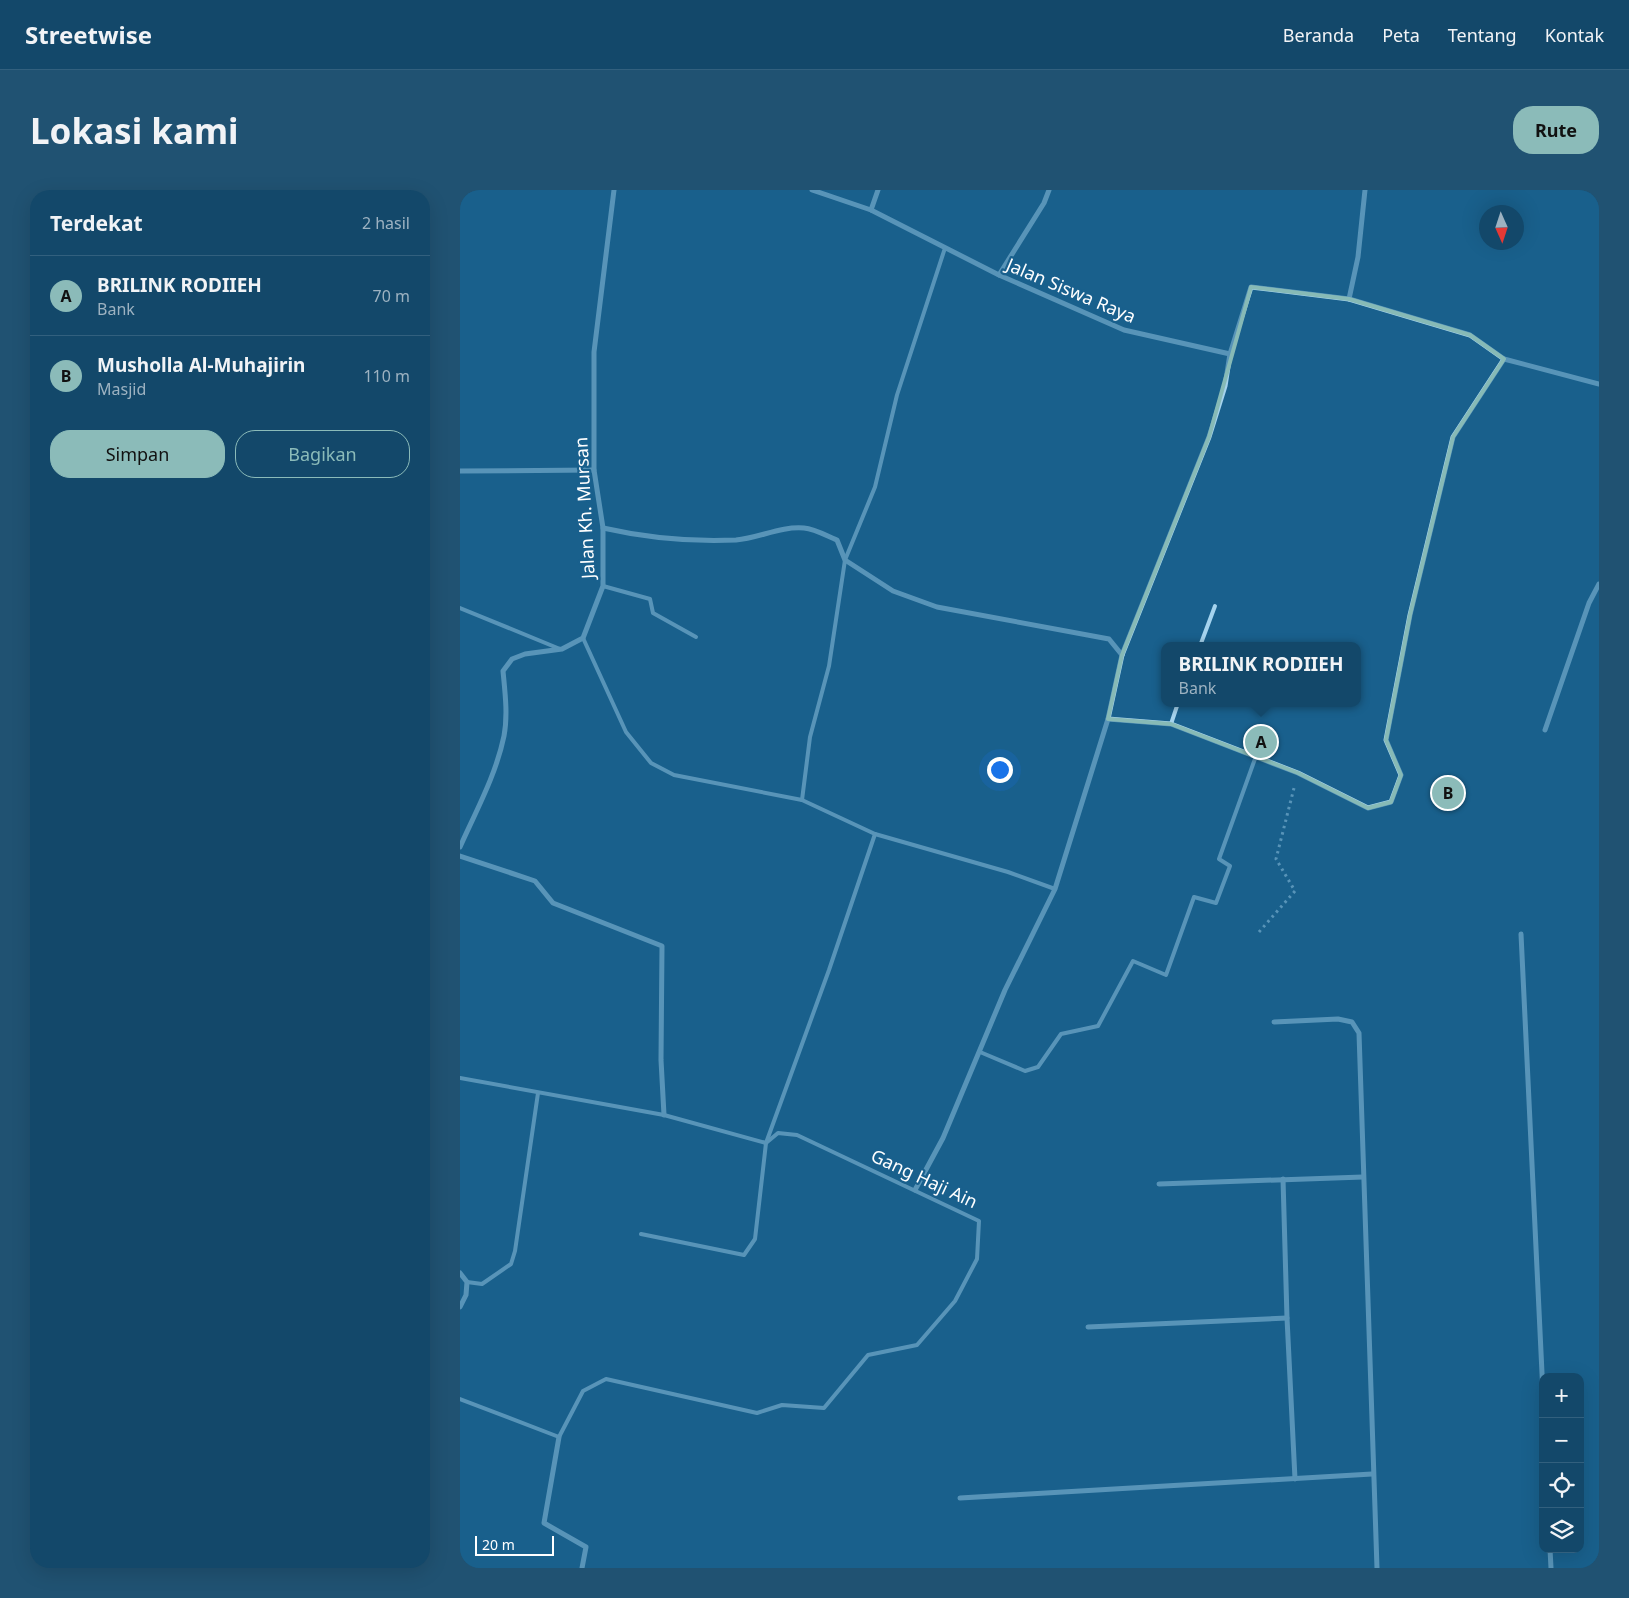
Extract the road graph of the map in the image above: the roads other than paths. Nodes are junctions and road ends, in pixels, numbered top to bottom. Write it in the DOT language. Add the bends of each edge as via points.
graph roads {
  1 [pos="614,190"];
  2 [pos="812,190"];
  3 [pos="878,190"];
  4 [pos="1049,190"];
  5 [pos="1365,190"];
  6 [pos="871,210"];
  7 [pos="945,248"];
  8 [pos="998,275"];
  9 [pos="1349,300"];
  10 [pos="1230,354"];
  11 [pos="1504,359"];
  12 [pos="1599,384"];
  13 [pos="594,470"];
  14 [pos="460,472"];
  15 [pos="604,528"];
  16 [pos="845,560"];
  17 [pos="1599,584"];
  18 [pos="603,586"];
  19 [pos="1215,606"];
  20 [pos="460,608"];
  21 [pos="696,637"];
  22 [pos="582,638"];
  23 [pos="1202,642"];
  24 [pos="562,649"];
  25 [pos="1122,655"];
  26 [pos="1177,707"];
  27 [pos="1108,719"];
  28 [pos="1171,724"];
  29 [pos="1545,730"];
  30 [pos="1256,756"];
  31 [pos="802,800"];
  32 [pos="875,834"];
  33 [pos="460,847"];
  34 [pos="460,856"];
  35 [pos="1055,889"];
  36 [pos="1521,934"];
  37 [pos="1274,1022"];
  38 [pos="980,1052"];
  39 [pos="460,1078"];
  40 [pos="538,1093"];
  41 [pos="664,1115"];
  42 [pos="766,1143"];
  43 [pos="1363,1177"];
  44 [pos="1283,1179"];
  45 [pos="1159,1184"];
  46 [pos="915,1190"];
  47 [pos="641,1234"];
  48 [pos="460,1273"];
  49 [pos="467,1282"];
  50 [pos="460,1307"];
  51 [pos="1287,1318"];
  52 [pos="1088,1328"];
  53 [pos="1542,1373"];
  54 [pos="460,1399"];
  55 [pos="559,1437"];
  56 [pos="1372,1474"];
  57 [pos="1295,1479"];
  58 [pos="960,1498"];
  59 [pos="1550,1553"];
  60 [pos="582,1568"];
  61 [pos="1377,1568"];
  62 [pos="1551,1568"];
  1 -- 13 [label="street, Jalan Kh. Mursan" via="594,352"];
  2 -- 6 [label="street, Jalan Siswa Raya"];
  3 -- 6 [label="street"];
  4 -- 8 [label="street"];
  5 -- 9 [label="street" via="1358,257"];
  6 -- 7 [label="street, Jalan Siswa Raya"];
  7 -- 8 [label="street, Jalan Siswa Raya"];
  7 -- 16 [label="lane" via="897,395 875,487"];
  8 -- 10 [label="street, Jalan Siswa Raya" via="1124,330"];
  9 -- 10 [label="street" via="1251,287"];
  9 -- 11 [label="street" via="1470,335"];
  10 -- 25 [label="street" via="1225,386 1209,437"];
  11 -- 12 [label="street"];
  11 -- 30 [label="street" via="1453,437 1410,615 1386,740 1402,775 1391,802 1368,808"];
  13 -- 14 [label="street"];
  13 -- 15 [label="street, Jalan Kh. Mursan"];
  15 -- 16 [label="street" via="642,537 696,540 739,540 805,528 837,540"];
  15 -- 18 [label="street, Jalan Kh. Mursan"];
  16 -- 25 [label="street" via="893,591 937,606 1109,639"];
  16 -- 31 [label="lane" via="829,666 810,736"];
  17 -- 29 [label="street" via="1589,603"];
  18 -- 21 [label="lane" via="650,599 653,613"];
  18 -- 22 [label="street, Jalan Kh. Mursan"];
  19 -- 23 [label="lane"];
  20 -- 24 [label="lane"];
  22 -- 24 [label="street"];
  22 -- 31 [label="lane" via="626,732 651,763 674,775"];
  24 -- 33 [label="street" via="525,654 512,659 503,671 504,736 490,779"];
  25 -- 27 [label="street"];
  26 -- 28 [label="lane"];
  27 -- 28 [label="street"];
  27 -- 35 [label="street"];
  28 -- 30 [label="street"];
  30 -- 38 [label="lane" via="1220,859 1230,866 1216,903 1194,896 1166,974 1133,961 1098,1026 1061,1034 1038,1067 1025,1072"];
  31 -- 32 [label="lane"];
  32 -- 35 [label="lane" via="1008,872"];
  32 -- 42 [label="lane"];
  34 -- 41 [label="street" via="535,881 553,903 662,946"];
  35 -- 38 [label="street" via="1005,990"];
  36 -- 53 [label="street"];
  37 -- 43 [label="street" via="1338,1019 1352,1022 1359,1034"];
  38 -- 46 [label="street" via="943,1138"];
  39 -- 40 [label="lane"];
  40 -- 41 [label="lane"];
  40 -- 49 [label="lane" via="511,1264 482,1284"];
  41 -- 42 [label="lane"];
  42 -- 46 [label="lane, Gang Haji Ain" via="778,1133 797,1135"];
  42 -- 47 [label="lane" via="755,1239 744,1255"];
  43 -- 44 [label="street"];
  43 -- 56 [label="street"];
  44 -- 45 [label="street"];
  44 -- 51 [label="street"];
  46 -- 55 [label="lane, Gang Haji Ain" via="979,1221 977,1258 955,1301 917,1345 868,1355 824,1408 782,1405 758,1412 606,1379 583,1391"];
  48 -- 49 [label="street"];
  49 -- 50 [label="street"];
  51 -- 52 [label="street"];
  51 -- 57 [label="street"];
  54 -- 55 [label="lane"];
  55 -- 60 [label="street" via="544,1522 586,1547"];
  56 -- 57 [label="street"];
  56 -- 61 [label="street"];
  57 -- 58 [label="street"];
  59 -- 62 [label="street"];
}
